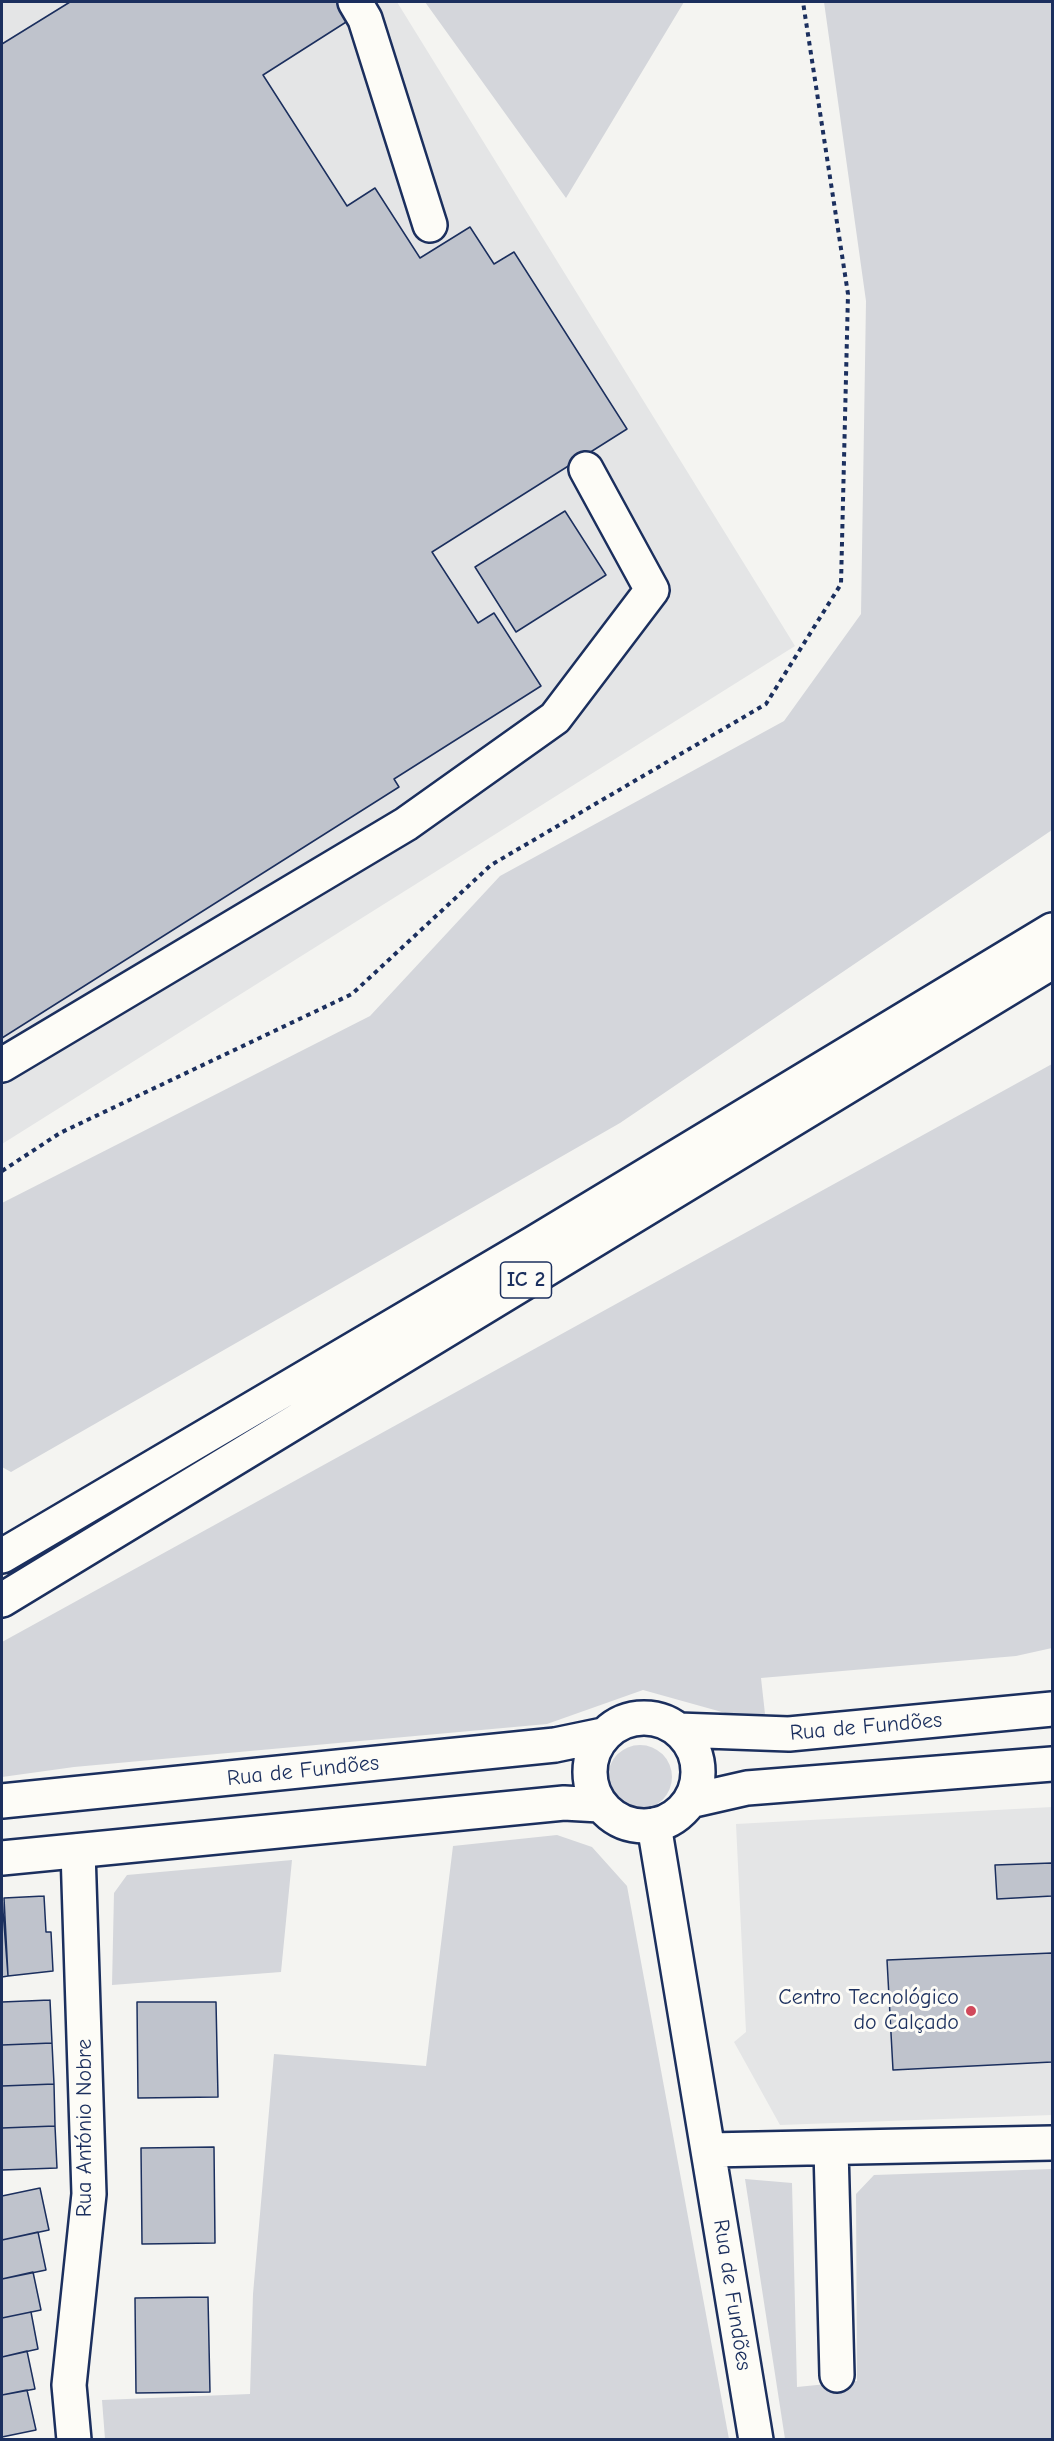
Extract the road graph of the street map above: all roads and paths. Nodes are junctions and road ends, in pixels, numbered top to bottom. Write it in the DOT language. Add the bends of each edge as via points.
graph roads {
  1 [pos="355,2"];
  2 [pos="430,225"];
  3 [pos="586,469"];
  4 [pos="1053,930"];
  5 [pos="1053,962"];
  6 [pos="2,1065"];
  7 [pos="2,1556"];
  8 [pos="2,1600"];
  9 [pos="1053,1709"];
  10 [pos="678,1730"];
  11 [pos="603,1736"];
  12 [pos="1053,1764"];
  13 [pos="2,1801"];
  14 [pos="690,1801"];
  15 [pos="600,1805"];
  16 [pos="654,1825"];
  17 [pos="78,1851"];
  18 [pos="2,1858"];
  19 [pos="1053,2143"];
  20 [pos="831,2149"];
  21 [pos="709,2150"];
  22 [pos="837,2375"];
  23 [pos="74,2439"];
  24 [pos="756,2439"];
  1 -- 2 [label="main road" via="365,19"];
  3 -- 6 [label="main road" via="652,590 555,718 406,824"];
  4 -- 7 [label="main road, IC 2" via="534,1243"];
  5 -- 8 [label="main road, IC 2"];
  9 -- 10 [label="main road, Rua de Fundões" via="789,1734"];
  10 -- 11 [label="main road, Rua de Fundões" via="664,1721 632,1719"];
  10 -- 14 [label="main road" via="696,1756 697,1787"];
  11 -- 13 [label="main road, Rua de Fundões" via="555,1745"];
  11 -- 15 [label="main road" via="593,1751 589,1769"];
  12 -- 14 [label="main road" via="747,1788"];
  14 -- 16 [label="main road" via="681,1812"];
  15 -- 16 [label="main road" via="625,1823"];
  15 -- 17 [label="main road" via="564,1803"];
  16 -- 21 [label="main road, Rua de Fundões"];
  17 -- 18 [label="main road"];
  17 -- 23 [label="main road, Rua António Nobre" via="89,2194 69,2385"];
  19 -- 20 [label="main road"];
  20 -- 21 [label="main road"];
  20 -- 22 [label="main road"];
  21 -- 24 [label="main road, Rua de Fundões"];
}
